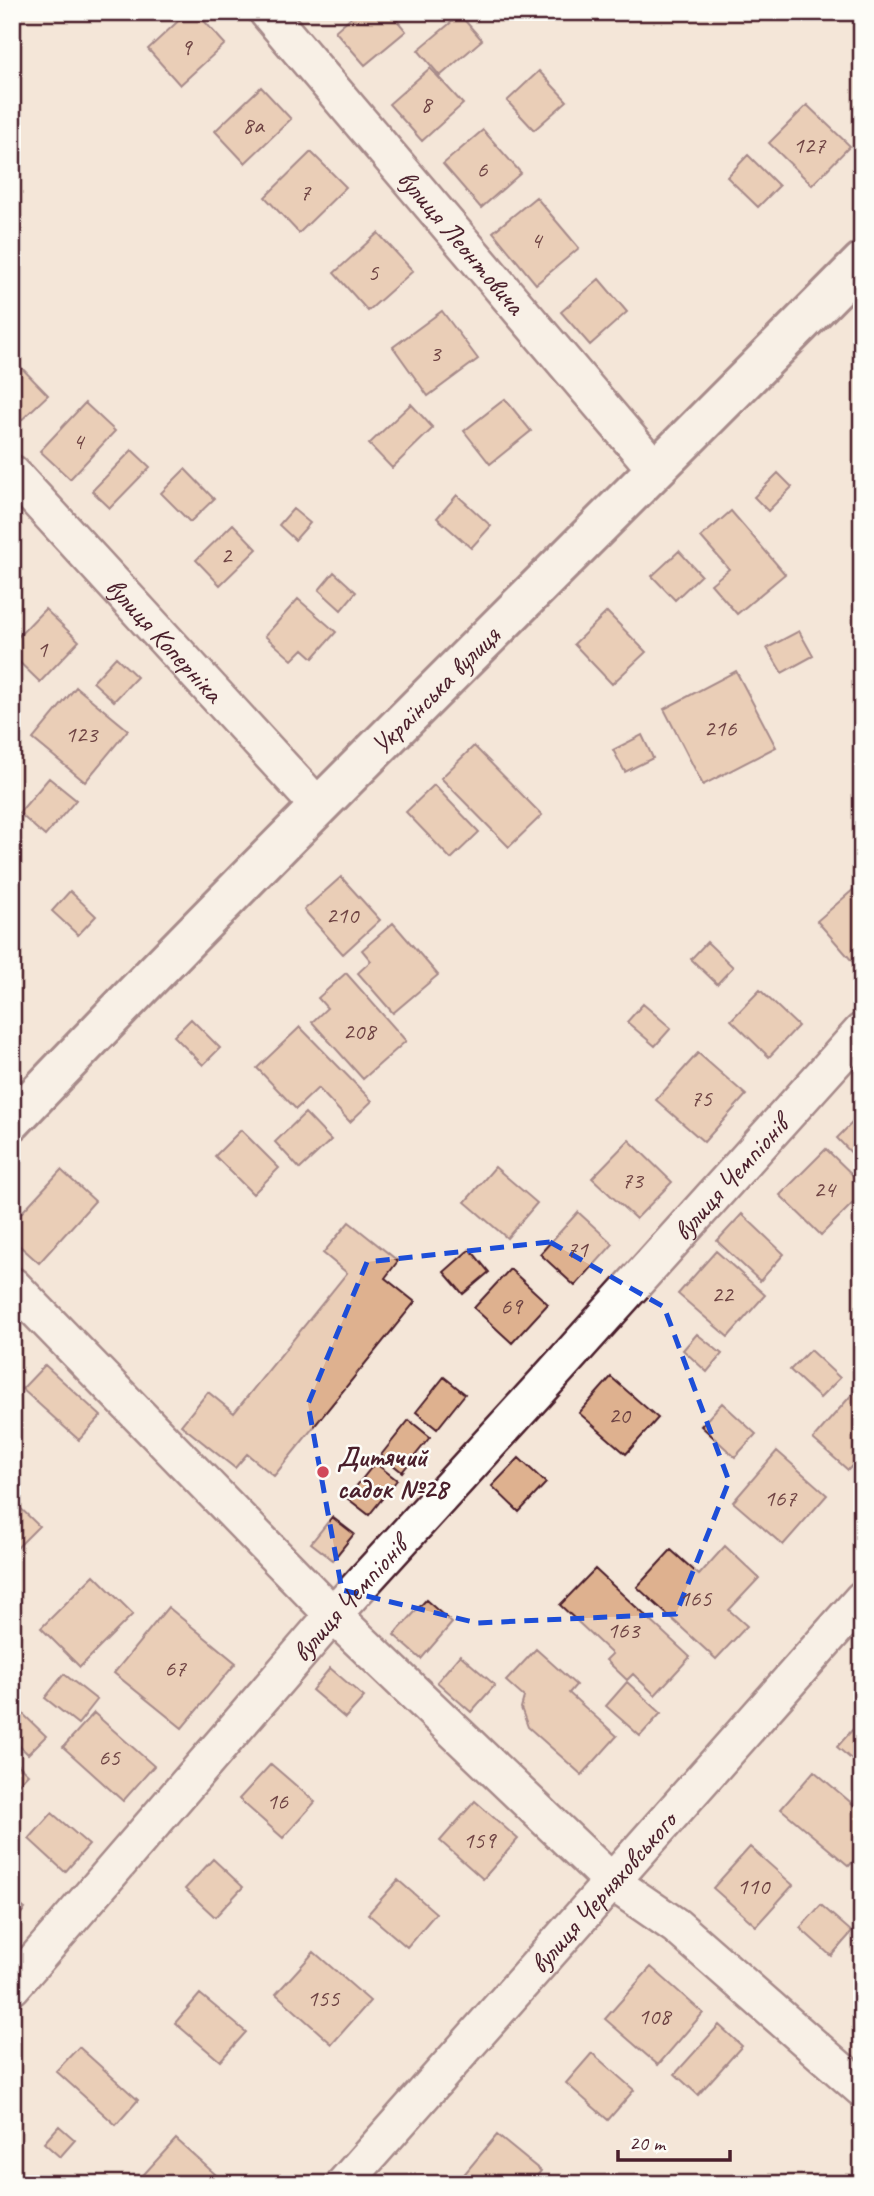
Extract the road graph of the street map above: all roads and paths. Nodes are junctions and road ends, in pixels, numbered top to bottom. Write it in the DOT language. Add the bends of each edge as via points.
graph roads {
  1 [pos="267,12"];
  2 [pos="862,262"];
  3 [pos="656,470"];
  4 [pos="12,473"];
  5 [pos="318,806"];
  6 [pos="862,1031"];
  7 [pos="12,1121"];
  8 [pos="12,1286"];
  9 [pos="862,1600"];
  10 [pos="333,1615"];
  11 [pos="612,1882"];
  12 [pos="12,1986"];
  13 [pos="862,2089"];
  14 [pos="344,2184"];
  1 -- 3 [label="street, вулиця Леонтовича"];
  2 -- 3 [label="main road, Українська вулиця"];
  3 -- 5 [label="main road, Українська вулиця"];
  4 -- 5 [label="street, вулиця Коперніка"];
  5 -- 7 [label="main road, Українська вулиця"];
  6 -- 10 [label="street, вулиця Чемпіонів"];
  8 -- 10 [label="street"];
  9 -- 11 [label="street, вулиця Черняховського"];
  10 -- 11 [label="street"];
  10 -- 12 [label="street, вулиця Чемпіонів"];
  11 -- 13 [label="street" via="676,1926"];
  11 -- 14 [label="street, вулиця Черняховського"];
}
